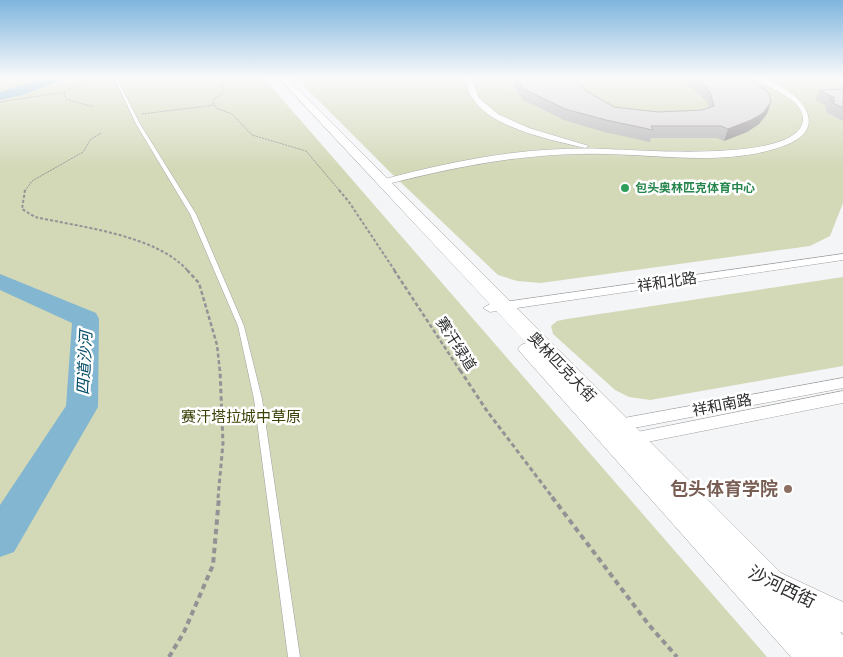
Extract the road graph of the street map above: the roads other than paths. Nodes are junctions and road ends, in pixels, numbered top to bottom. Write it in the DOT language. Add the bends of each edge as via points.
graph roads {
  1 [pos="130,108"];
  2 [pos="305,108"];
  3 [pos="312,108"];
  4 [pos="484,108"];
  5 [pos="802,108"];
  6 [pos="606,151"];
  7 [pos="384,182"];
  8 [pos="843,257"];
  9 [pos="843,264"];
  10 [pos="500,310"];
  11 [pos="843,382"];
  12 [pos="843,397"];
  13 [pos="617,434"];
  14 [pos="720,558"];
  15 [pos="764,590"];
  16 [pos="824,635"];
  17 [pos="843,643"];
  18 [pos="294,657"];
  19 [pos="842,657"];
  1 -- 18 [label="lane" via="193,214 241,326 258,399"];
  2 -- 10 [label="main road, 奥林匹克大街"];
  3 -- 7 [label="main road, 奥林匹克大街"];
  4 -- 6 [label="street" via="507,122 533,132"];
  5 -- 6 [label="street" via="806,112 803,129 793,138 774,146 721,154"];
  6 -- 7 [label="street" via="528,154 480,160"];
  7 -- 10 [label="main road, 奥林匹克大街"];
  8 -- 10 [label="street, 祥和北路"];
  9 -- 10 [label="street, 祥和北路"];
  10 -- 13 [label="main road, 奥林匹克大街"];
  11 -- 13 [label="street, 祥和南路"];
  12 -- 13 [label="street, 祥和南路"];
  13 -- 14 [label="main road, 奥林匹克大街"];
  13 -- 15 [label="main road, 奥林匹克大街"];
  14 -- 15 [label="main road, 沙河西街"];
  15 -- 16 [label="main road, 沙河西街"];
  16 -- 17 [label="main road, 沙河西街"];
  16 -- 19 [label="main road"];
}
